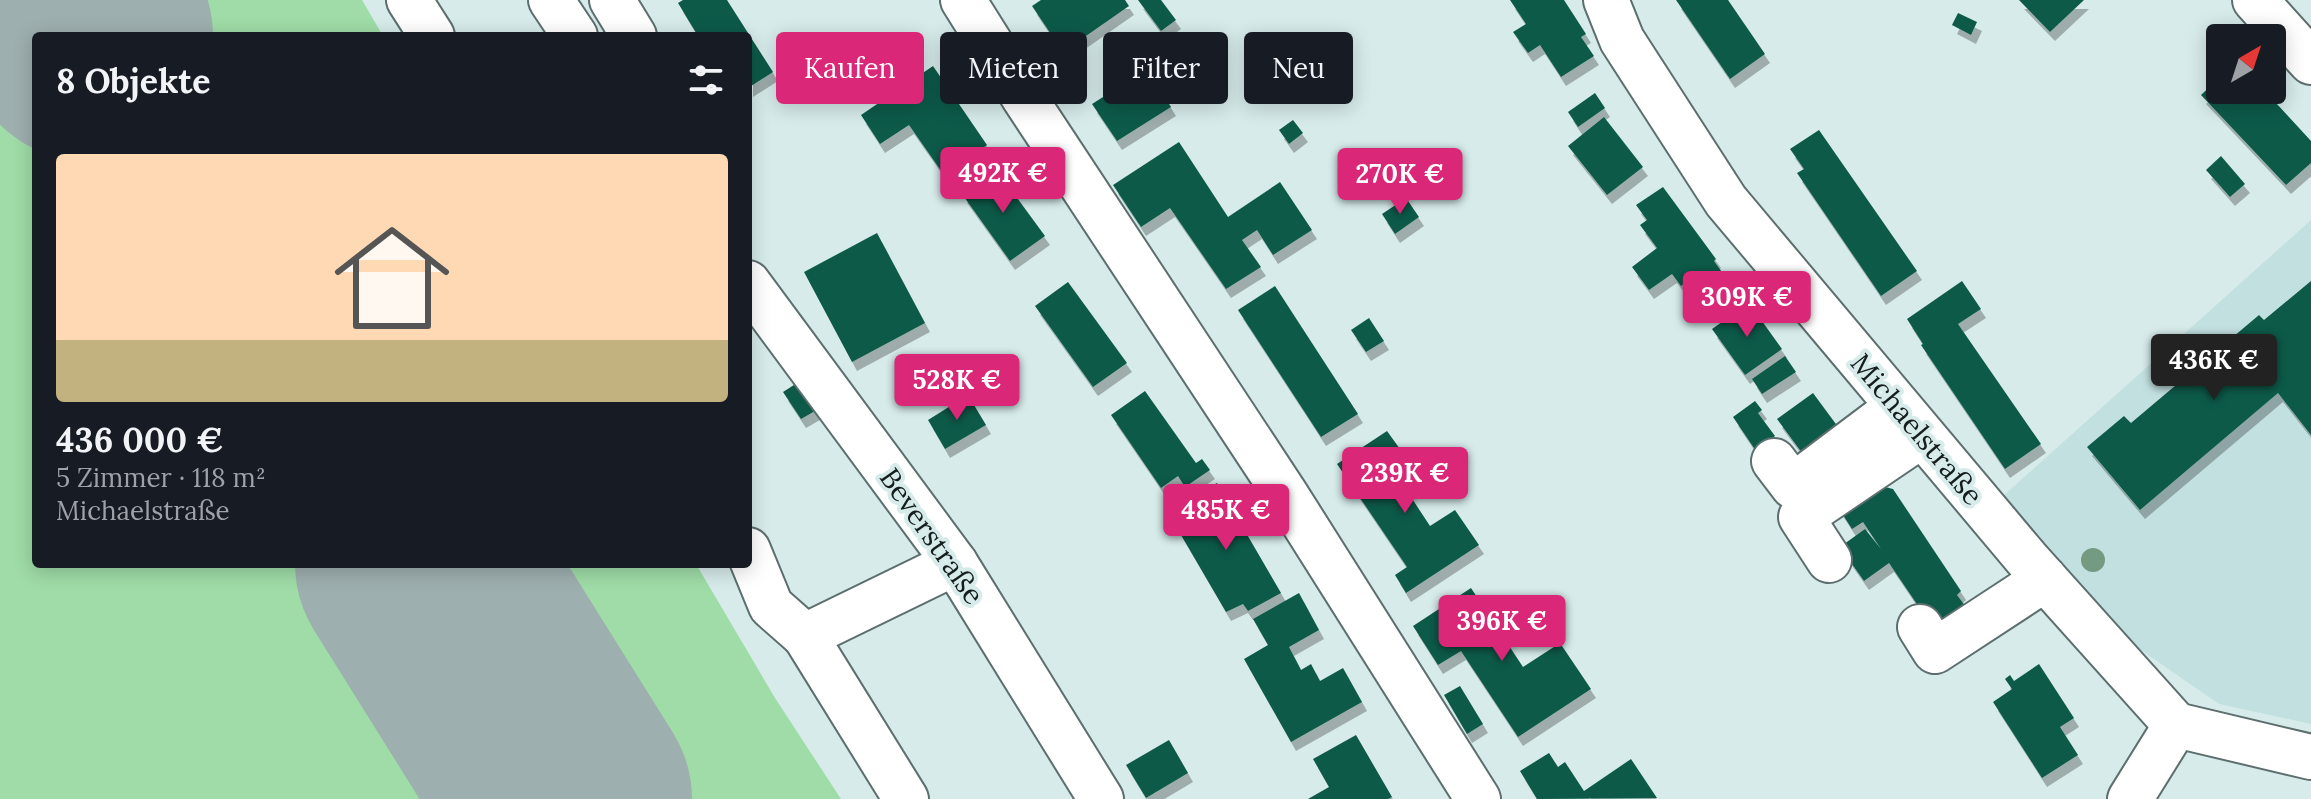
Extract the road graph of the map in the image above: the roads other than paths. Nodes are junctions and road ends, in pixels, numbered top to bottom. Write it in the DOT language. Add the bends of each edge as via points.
graph roads {
  1 [pos="409,0"];
  2 [pos="551,0"];
  3 [pos="612,0"];
  4 [pos="1606,0"];
  5 [pos="2255,0"];
  6 [pos="966,1"];
  7 [pos="429,32"];
  8 [pos="572,32"];
  9 [pos="632,32"];
  10 [pos="2311,62"];
  11 [pos="752,288"];
  12 [pos="1910,421"];
  13 [pos="1774,461"];
  14 [pos="752,560"];
  15 [pos="1829,560"];
  16 [pos="955,563"];
  17 [pos="2045,579"];
  18 [pos="1920,627"];
  19 [pos="805,636"];
  20 [pos="2176,725"];
  21 [pos="2311,757"];
  22 [pos="906,799"];
  23 [pos="1101,799"];
  24 [pos="1478,799"];
  25 [pos="2130,799"];
  1 -- 7 [label="street"];
  2 -- 8 [label="street"];
  3 -- 9 [label="street"];
  4 -- 12 [label="street, Michaelstraße" via="1622,40 1726,201"];
  5 -- 10 [label="street"];
  6 -- 24 [label="street"];
  11 -- 16 [label="street, Beverstraße"];
  12 -- 13 [label="street" via="1793,486"];
  12 -- 15 [label="street" via="1801,517"];
  12 -- 17 [label="street, Michaelstraße"];
  14 -- 19 [label="street" via="771,606"];
  16 -- 19 [label="street"];
  16 -- 23 [label="street, Beverstraße"];
  17 -- 18 [label="street" via="1935,651"];
  17 -- 20 [label="street, Michaelstraße"];
  19 -- 22 [label="street"];
  20 -- 21 [label="street"];
  20 -- 25 [label="street"];
}
